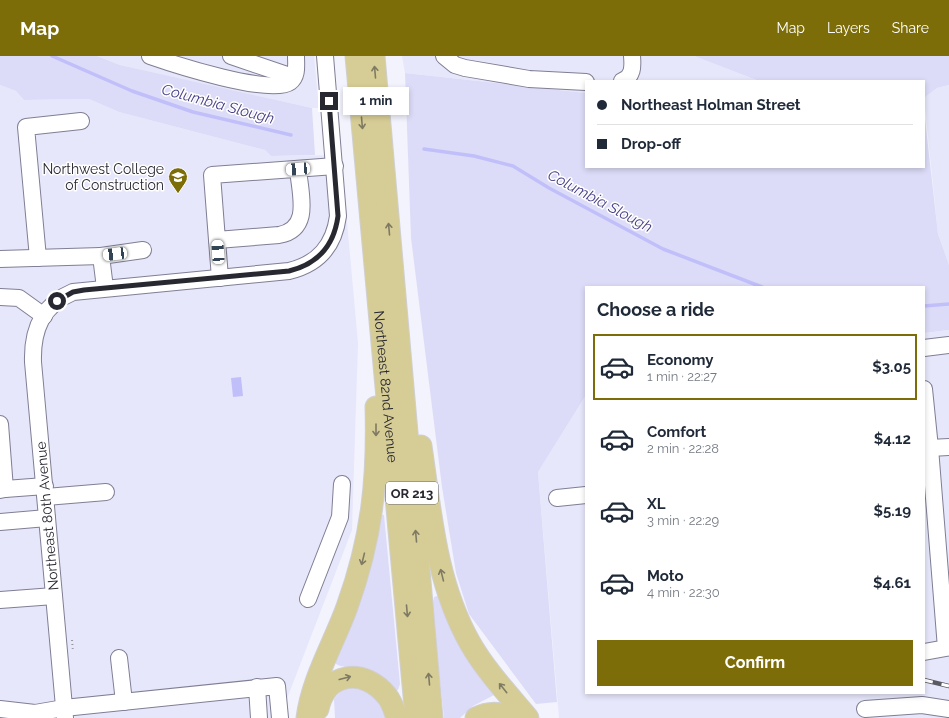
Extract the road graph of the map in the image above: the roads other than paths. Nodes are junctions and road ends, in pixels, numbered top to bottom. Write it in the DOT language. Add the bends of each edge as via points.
graph roads {
  1 [pos="150,56"];
  2 [pos="226,56"];
  3 [pos="231,56"];
  4 [pos="296,56"];
  5 [pos="325,56"];
  6 [pos="356,56"];
  7 [pos="374,56"];
  8 [pos="444,56"];
  9 [pos="632,56"];
  10 [pos="219,76"];
  11 [pos="293,77"];
  12 [pos="625,80"];
  13 [pos="585,82"];
  14 [pos="81,122"];
  15 [pos="335,166"];
  16 [pos="298,169"];
  17 [pos="217,240"];
  18 [pos="143,250"];
  19 [pos="102,256"];
  20 [pos="38,258"];
  21 [pos="0,259"];
  22 [pos="384,268"];
  23 [pos="220,278"];
  24 [pos="105,288"];
  25 [pos="395,290"];
  26 [pos="0,297"];
  27 [pos="379,307"];
  28 [pos="44,316"];
  29 [pos="949,345"];
  30 [pos="925,348"];
  31 [pos="925,399"];
  32 [pos="0,424"];
  33 [pos="949,447"];
  34 [pos="930,448"];
  35 [pos="342,484"];
  36 [pos="2,490"];
  37 [pos="45,492"];
  38 [pos="106,492"];
  39 [pos="585,495"];
  40 [pos="557,498"];
  41 [pos="47,518"];
  42 [pos="0,522"];
  43 [pos="54,596"];
  44 [pos="308,599"];
  45 [pos="0,600"];
  46 [pos="925,652"];
  47 [pos="119,658"];
  48 [pos="257,687"];
  49 [pos="124,702"];
  50 [pos="865,708"];
  51 [pos="0,709"];
  52 [pos="949,709"];
  53 [pos="64,713"];
  54 [pos="35,716"];
  55 [pos="260,718"];
  56 [pos="280,718"];
  57 [pos="307,718"];
  58 [pos="317,718"];
  59 [pos="397,718"];
  60 [pos="416,718"];
  61 [pos="432,718"];
  62 [pos="476,718"];
  63 [pos="514,718"];
  64 [pos="528,718"];
  1 -- 10 [label="street"];
  2 -- 10 [label="street"];
  3 -- 11 [label="street"];
  4 -- 11 [label="street"];
  5 -- 15 [label="street, Northeast 80th Avenue"];
  6 -- 22 [label="main road, Northeast 82nd Avenue, one-way"];
  22 -- 7 [label="main road, Northeast 82nd Avenue, one-way"];
  8 -- 13 [label="street" via="455,65 465,68 529,79"];
  9 -- 12 [label="street" via="632,72"];
  10 -- 11 [label="street" via="269,85 281,85 290,82"];
  14 -- 20 [label="street" via="26,127"];
  15 -- 16 [label="street"];
  15 -- 23 [label="street, Northeast 80th Avenue" via="338,216 333,237 321,255 296,269"];
  16 -- 17 [label="street" via="301,218 295,229 279,235"];
  16 -- 17 [label="street" via="212,175"];
  17 -- 23 [label="street"];
  18 -- 19 [label="street"];
  19 -- 20 [label="street"];
  19 -- 24 [label="street"];
  20 -- 21 [label="street"];
  22 -- 25 [label="main road, Northeast 82nd Avenue / OR 213"];
  22 -- 27 [label="main road, Northeast 82nd Avenue / OR 213"];
  23 -- 24 [label="street, Northeast 80th Avenue"];
  24 -- 28 [label="street, Northeast 80th Avenue" via="66,295"];
  61 -- 25 [label="main road, Northeast 82nd Avenue / OR 213, one-way"];
  64 -- 25 [label="main road, one-way" via="471,645 447,592 436,542 411,374"];
  26 -- 28 [label="street" via="19,298"];
  27 -- 57 [label="main road, one-way" via="375,377 374,502 367,540 347,608 314,689"];
  27 -- 60 [label="main road, Northeast 82nd Avenue / OR 213, one-way"];
  28 -- 37 [label="street, Northeast 80th Avenue" via="37,329 33,347"];
  29 -- 30 [label="street"];
  31 -- 34 [label="street"];
  32 -- 36 [label="street"];
  33 -- 34 [label="street"];
  34 -- 46 [label="street" via="946,648"];
  35 -- 44 [label="street" via="340,517"];
  36 -- 37 [label="street"];
  37 -- 38 [label="street"];
  37 -- 41 [label="street, Northeast 80th Avenue"];
  39 -- 40 [label="street"];
  41 -- 42 [label="street"];
  41 -- 43 [label="street, Northeast 80th Avenue"];
  43 -- 45 [label="street"];
  43 -- 53 [label="street, Northeast 80th Avenue"];
  47 -- 49 [label="street"];
  48 -- 49 [label="street"];
  48 -- 55 [label="street"];
  48 -- 56 [label="street" via="278,686"];
  49 -- 53 [label="street"];
  50 -- 52 [label="street" via="922,705"];
  51 -- 54 [label="street"];
  53 -- 54 [label="street"];
  58 -- 59 [label="main road, one-way" via="320,703 328,688 337,681 357,676 373,683 387,696"];
  62 -- 63 [label="main road" via="495,713"];
}
